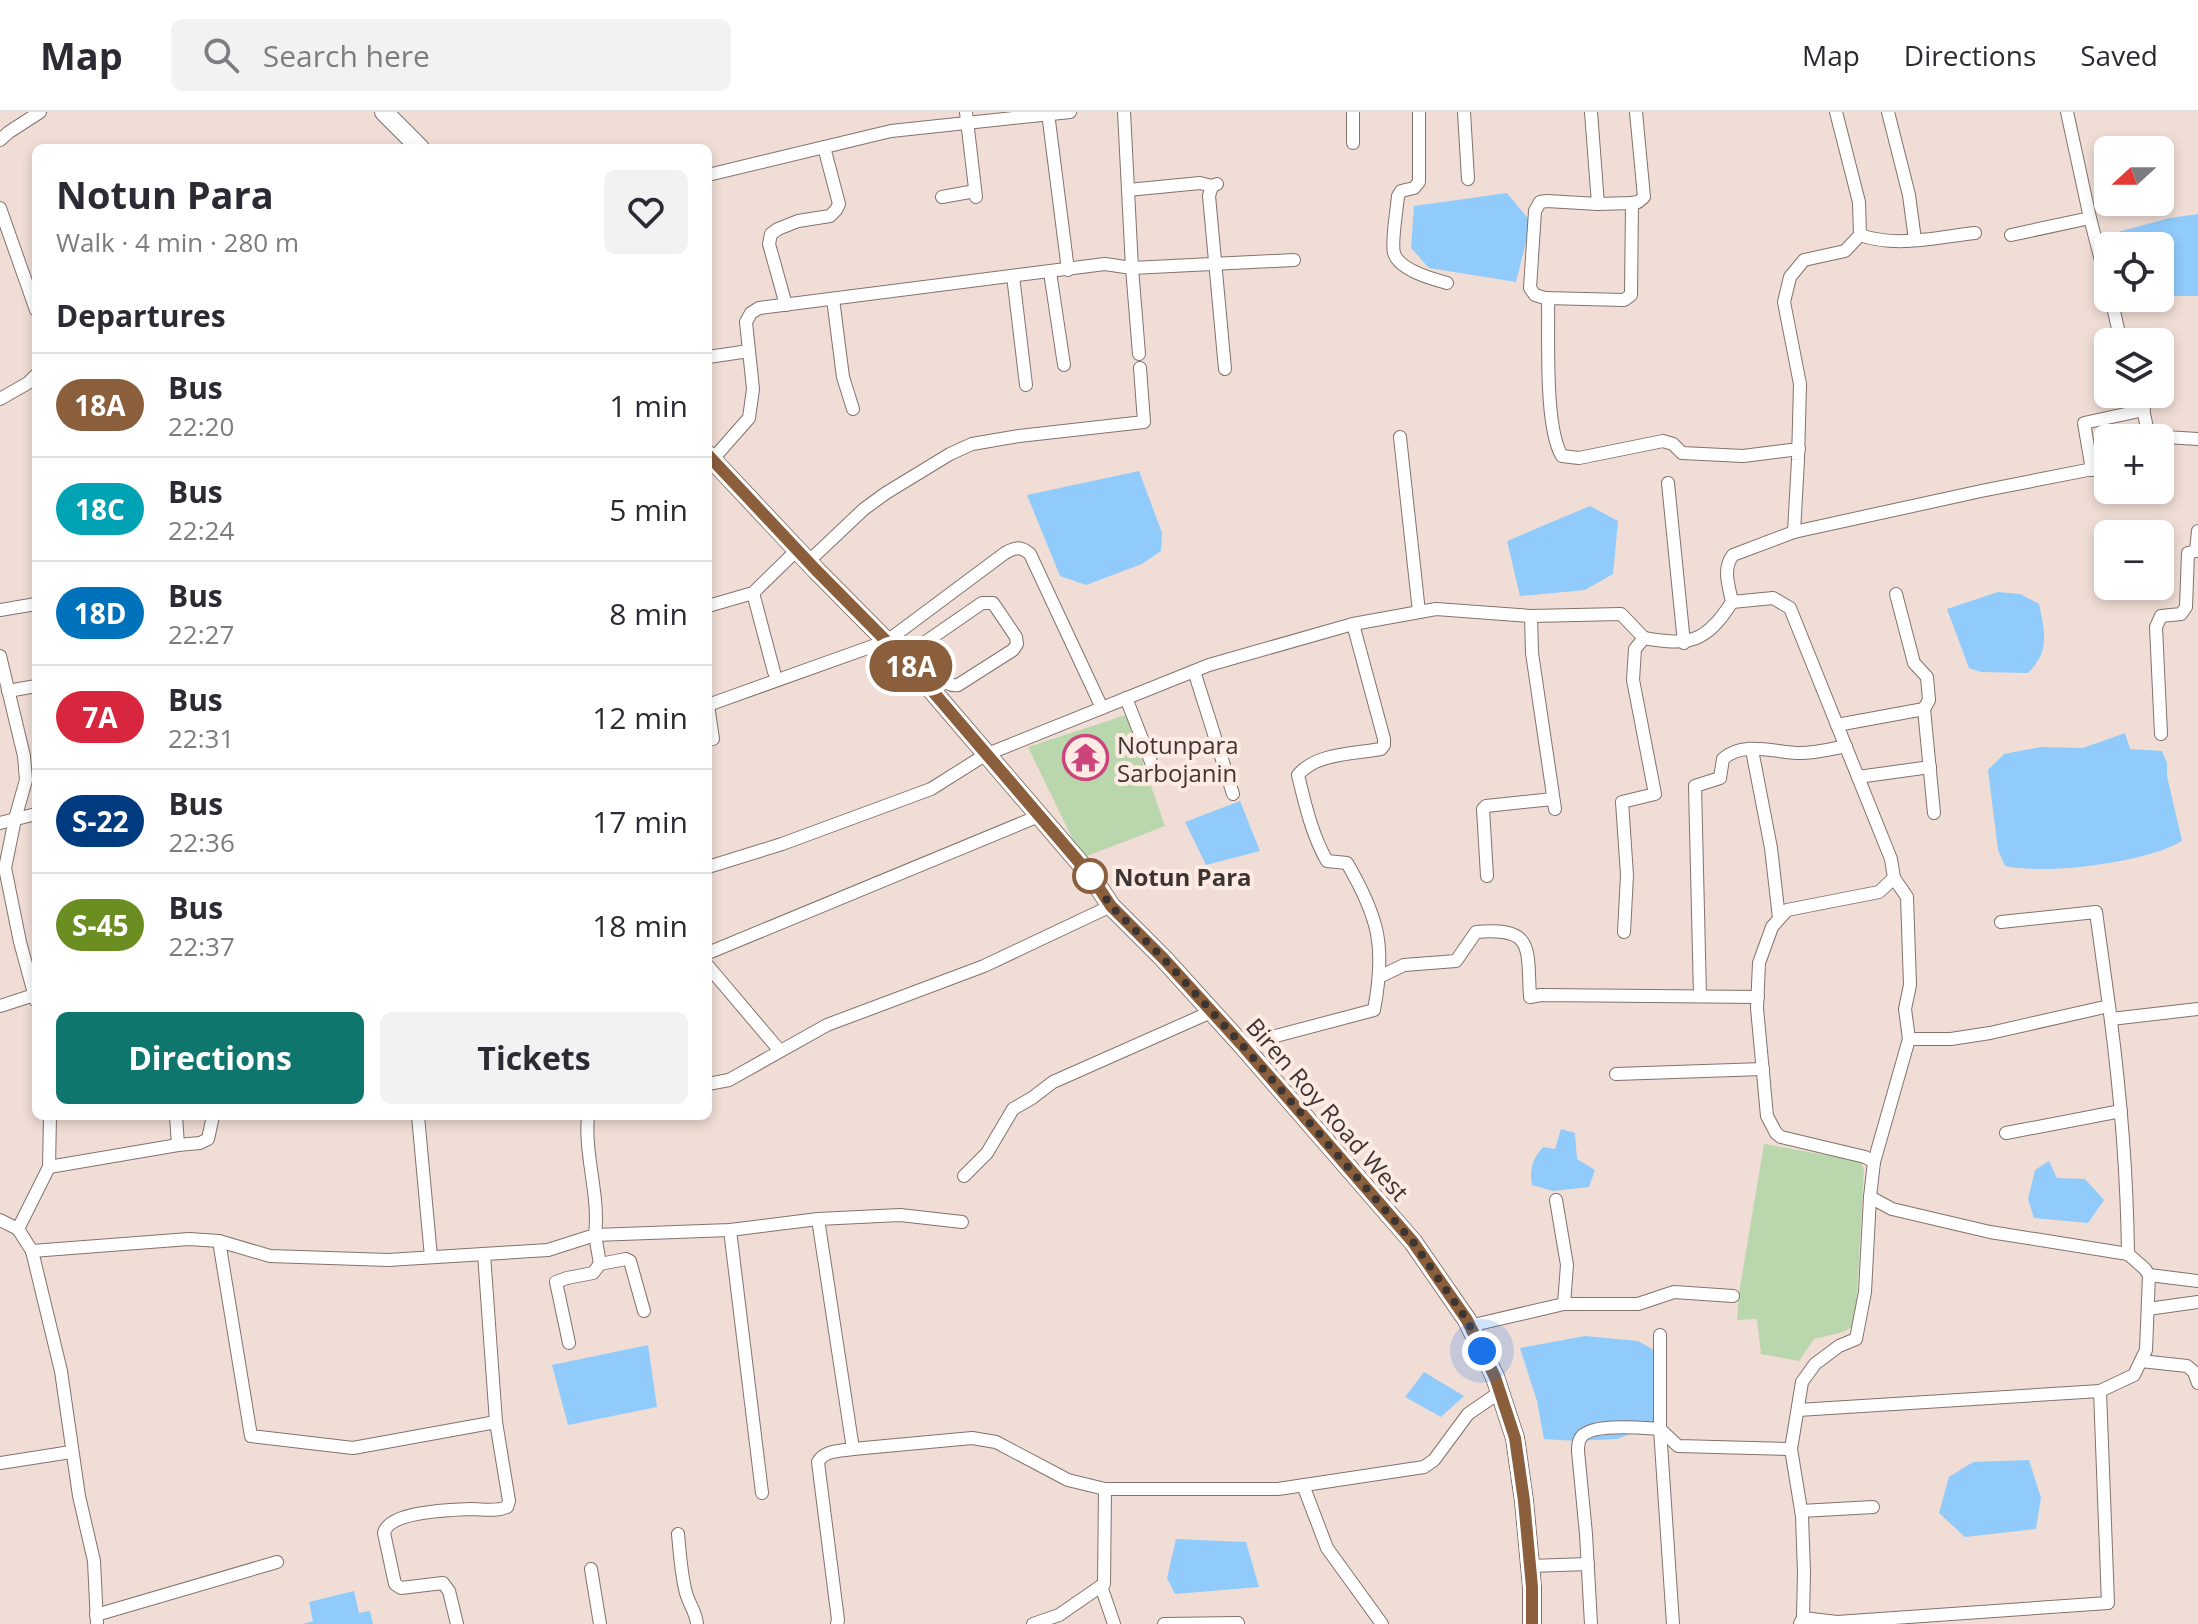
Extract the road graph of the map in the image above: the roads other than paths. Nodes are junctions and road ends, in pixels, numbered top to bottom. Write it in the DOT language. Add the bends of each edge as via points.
graph roads {
  1 [pos="40,112"];
  2 [pos="384,112"];
  3 [pos="1070,112"];
  4 [pos="1124,112"];
  5 [pos="1353,112"];
  6 [pos="1419,112"];
  7 [pos="1464,112"];
  8 [pos="1591,112"];
  9 [pos="1636,112"];
  10 [pos="1836,112"];
  11 [pos="1888,112"];
  12 [pos="2067,112"];
  13 [pos="1048,113"];
  14 [pos="966,118"];
  15 [pos="0,140"];
  16 [pos="1353,143"];
  17 [pos="416,144"];
  18 [pos="824,147"];
  19 [pos="712,174"];
  20 [pos="1468,179"];
  21 [pos="1128,190"];
  22 [pos="942,197"];
  23 [pos="1632,203"];
  24 [pos="1598,204"];
  25 [pos="0,208"];
  26 [pos="2090,218"];
  27 [pos="1975,233"];
  28 [pos="2094,233"];
  29 [pos="1860,235"];
  30 [pos="2011,235"];
  31 [pos="1915,240"];
  32 [pos="1294,260"];
  33 [pos="1216,264"];
  34 [pos="1132,268"];
  35 [pos="1068,270"];
  36 [pos="1050,272"];
  37 [pos="1013,276"];
  38 [pos="1447,283"];
  39 [pos="1548,298"];
  40 [pos="32,299"];
  41 [pos="833,299"];
  42 [pos="786,305"];
  43 [pos="749,351"];
  44 [pos="712,356"];
  45 [pos="1064,365"];
  46 [pos="1225,369"];
  47 [pos="32,379"];
  48 [pos="1026,385"];
  49 [pos="0,399"];
  50 [pos="853,409"];
  51 [pos="2144,410"];
  52 [pos="2147,424"];
  53 [pos="1400,437"];
  54 [pos="2174,438"];
  55 [pos="2198,439"];
  56 [pos="1799,449"];
  57 [pos="712,455"];
  58 [pos="712,459"];
  59 [pos="2092,470"];
  60 [pos="1668,483"];
  61 [pos="2198,531"];
  62 [pos="1794,532"];
  63 [pos="803,555"];
  64 [pos="753,593"];
  65 [pos="1896,594"];
  66 [pos="1732,602"];
  67 [pos="32,605"];
  68 [pos="712,605"];
  69 [pos="0,610"];
  70 [pos="1419,612"];
  71 [pos="1531,616"];
  72 [pos="1353,624"];
  73 [pos="1644,638"];
  74 [pos="887,641"];
  75 [pos="1684,643"];
  76 [pos="911,652"];
  77 [pos="0,656"];
  78 [pos="1194,671"];
  79 [pos="774,672"];
  80 [pos="32,687"];
  81 [pos="8,691"];
  82 [pos="1126,698"];
  83 [pos="712,704"];
  84 [pos="1102,708"];
  85 [pos="1924,709"];
  86 [pos="1837,725"];
  87 [pos="2161,734"];
  88 [pos="1846,746"];
  89 [pos="1752,750"];
  90 [pos="985,755"];
  91 [pos="1153,767"];
  92 [pos="1930,767"];
  93 [pos="1858,777"];
  94 [pos="1233,794"];
  95 [pos="1934,813"];
  96 [pos="32,815"];
  97 [pos="1039,816"];
  98 [pos="15,819"];
  99 [pos="0,823"];
  100 [pos="712,866"];
  101 [pos="3,869"];
  102 [pos="1487,876"];
  103 [pos="1894,878"];
  104 [pos="1111,906"];
  105 [pos="1779,918"];
  106 [pos="2001,922"];
  107 [pos="1624,932"];
  108 [pos="712,951"];
  109 [pos="712,971"];
  110 [pos="1381,976"];
  111 [pos="32,987"];
  112 [pos="1700,996"];
  113 [pos="1758,997"];
  114 [pos="32,999"];
  115 [pos="0,1006"];
  116 [pos="2198,1009"];
  117 [pos="1211,1012"];
  118 [pos="2110,1012"];
  119 [pos="1909,1039"];
  120 [pos="1242,1045"];
  121 [pos="780,1051"];
  122 [pos="1763,1069"];
  123 [pos="1616,1074"];
  124 [pos="712,1083"];
  125 [pos="2121,1111"];
  126 [pos="50,1120"];
  127 [pos="176,1120"];
  128 [pos="212,1120"];
  129 [pos="418,1120"];
  130 [pos="588,1120"];
  131 [pos="2006,1133"];
  132 [pos="178,1145"];
  133 [pos="1874,1162"];
  134 [pos="49,1167"];
  135 [pos="964,1176"];
  136 [pos="1870,1197"];
  137 [pos="1556,1200"];
  138 [pos="818,1219"];
  139 [pos="0,1220"];
  140 [pos="962,1222"];
  141 [pos="18,1229"];
  142 [pos="730,1230"];
  143 [pos="595,1235"];
  144 [pos="219,1241"];
  145 [pos="32,1251"];
  146 [pos="484,1254"];
  147 [pos="2128,1254"];
  148 [pos="431,1257"];
  149 [pos="600,1264"];
  150 [pos="2149,1275"];
  151 [pos="2198,1281"];
  152 [pos="1733,1296"];
  153 [pos="2198,1302"];
  154 [pos="1564,1304"];
  155 [pos="2148,1309"];
  156 [pos="644,1311"];
  157 [pos="1469,1326"];
  158 [pos="1660,1335"];
  159 [pos="569,1343"];
  160 [pos="2141,1361"];
  161 [pos="2198,1383"];
  162 [pos="2100,1391"];
  163 [pos="1500,1392"];
  164 [pos="1798,1410"];
  165 [pos="496,1422"];
  166 [pos="1660,1429"];
  167 [pos="853,1449"];
  168 [pos="1791,1449"];
  169 [pos="71,1452"];
  170 [pos="0,1463"];
  171 [pos="1303,1485"];
  172 [pos="1105,1489"];
  173 [pos="762,1493"];
  174 [pos="1873,1507"];
  175 [pos="1801,1511"];
  176 [pos="678,1534"];
  177 [pos="277,1562"];
  178 [pos="1588,1564"];
  179 [pos="1530,1566"];
  180 [pos="591,1569"];
  181 [pos="1101,1586"];
  182 [pos="96,1619"];
  183 [pos="1801,1621"];
  184 [pos="1238,1623"];
  185 [pos="457,1624"];
  186 [pos="600,1624"];
  187 [pos="697,1624"];
  188 [pos="837,1624"];
  189 [pos="1033,1624"];
  190 [pos="1114,1624"];
  191 [pos="1164,1624"];
  192 [pos="1382,1624"];
  193 [pos="1532,1624"];
  194 [pos="1591,1624"];
  195 [pos="1673,1624"];
  1 -- 15 [label="street"];
  2 -- 17 [label="main road"];
  3 -- 13 [label="street"];
  4 -- 21 [label="street"];
  5 -- 16 [label="street"];
  6 -- 38 [label="street" via="1421,173 1414,188 1398,196 1393,251 1399,262"];
  7 -- 20 [label="street"];
  8 -- 24 [label="street"];
  9 -- 23 [label="street" via="1644,197"];
  10 -- 29 [label="street" via="1859,202"];
  11 -- 31 [label="street"];
  12 -- 26 [label="street"];
  13 -- 14 [label="street"];
  13 -- 35 [label="street"];
  14 -- 18 [label="street"];
  14 -- 22 [label="street" via="976,194"];
  18 -- 19 [label="street"];
  18 -- 42 [label="street" via="839,204 836,210 771,234 769,244"];
  21 -- 33 [label="street" via="1215,185 1209,196"];
  21 -- 34 [label="street"];
  23 -- 24 [label="street"];
  23 -- 39 [label="street" via="1631,295 1624,300"];
  24 -- 39 [label="street" via="1547,201 1537,206 1530,288"];
  25 -- 40 [label="street"];
  26 -- 28 [label="street"];
  26 -- 30 [label="street"];
  27 -- 31 [label="street"];
  29 -- 31 [label="street" via="1876,241"];
  29 -- 56 [label="street" via="1845,251 1804,260 1790,277 1784,302 1800,384"];
  32 -- 33 [label="street"];
  33 -- 34 [label="street"];
  33 -- 46 [label="street"];
  34 -- 35 [label="street" via="1105,264"];
  34 -- 63 [label="street" via="1144,422 972,444 893,488"];
  35 -- 36 [label="street"];
  36 -- 37 [label="street"];
  36 -- 45 [label="street"];
  37 -- 41 [label="street"];
  37 -- 48 [label="street"];
  39 -- 56 [label="street" via="1550,401 1562,456 1579,458 1663,441 1682,453 1743,456"];
  41 -- 42 [label="street"];
  41 -- 50 [label="street" via="843,377"];
  42 -- 43 [label="street" via="751,313 746,322"];
  43 -- 44 [label="street"];
  43 -- 57 [label="street" via="749,418"];
  47 -- 49 [label="street"];
  51 -- 52 [label="street"];
  51 -- 59 [label="street" via="2084,423"];
  53 -- 70 [label="street"];
  54 -- 55 [label="street"];
  56 -- 62 [label="street"];
  58 -- 63 [label="main road, Biren Roy Road West"];
  59 -- 62 [label="street"];
  60 -- 75 [label="street"];
  61 -- 87 [label="street" via="2196,551 2188,553 2186,607 2181,614 2161,616 2156,627"];
  62 -- 66 [label="street" via="1733,555 1726,570"];
  63 -- 64 [label="street"];
  63 -- 74 [label="main road, Biren Roy Road West"];
  64 -- 68 [label="street"];
  64 -- 79 [label="street"];
  65 -- 85 [label="street" via="1914,663 1927,677 1929,700"];
  66 -- 75 [label="street" via="1713,625"];
  66 -- 86 [label="street" via="1773,598 1790,608"];
  67 -- 69 [label="street"];
  70 -- 71 [label="street"];
  70 -- 72 [label="street"];
  71 -- 73 [label="street" via="1621,614"];
  71 -- 102 [label="street" via="1554,804 1483,809"];
  72 -- 78 [label="street"];
  72 -- 110 [label="street" via="1384,745 1315,762 1298,775 1322,852 1327,861 1347,863 1367,901 1379,936"];
  73 -- 75 [label="street"];
  73 -- 107 [label="street" via="1635,649 1633,680 1655,794 1622,802"];
  74 -- 76 [label="main road, Biren Roy Road West"];
  74 -- 83 [label="street"];
  74 -- 84 [label="street" via="1005,553 1023,548"];
  76 -- 76 [label="street" via="982,603 993,603 1017,644 952,686"];
  76 -- 90 [label="main road, Biren Roy Road West"];
  77 -- 81 [label="street"];
  78 -- 82 [label="street"];
  78 -- 94 [label="street"];
  80 -- 81 [label="street"];
  81 -- 98 [label="street" via="26,780"];
  82 -- 84 [label="street"];
  82 -- 91 [label="street"];
  84 -- 90 [label="street"];
  85 -- 86 [label="street"];
  85 -- 92 [label="street"];
  86 -- 88 [label="street"];
  88 -- 89 [label="street" via="1814,753"];
  88 -- 93 [label="street"];
  89 -- 105 [label="street"];
  89 -- 112 [label="street" via="1728,755 1720,778 1694,790"];
  90 -- 97 [label="main road, Biren Roy Road West"];
  90 -- 100 [label="street" via="931,789"];
  92 -- 93 [label="street"];
  92 -- 95 [label="street"];
  93 -- 103 [label="street"];
  96 -- 98 [label="street"];
  97 -- 104 [label="main road, Biren Roy Road West"];
  97 -- 108 [label="street"];
  98 -- 99 [label="street"];
  98 -- 101 [label="street"];
  101 -- 111 [label="street"];
  103 -- 105 [label="street" via="1879,892 1787,910"];
  103 -- 119 [label="street" via="1907,897"];
  104 -- 117 [label="main road, Biren Roy Road West"];
  104 -- 121 [label="street" via="984,966 827,1025"];
  105 -- 113 [label="street" via="1759,963"];
  106 -- 118 [label="street" via="2096,912"];
  109 -- 121 [label="street"];
  110 -- 112 [label="street" via="1404,965 1456,961 1476,932 1498,930 1523,942 1530,997"];
  110 -- 120 [label="street" via="1374,1010"];
  112 -- 113 [label="street"];
  113 -- 122 [label="street"];
  114 -- 115 [label="street"];
  116 -- 118 [label="street"];
  117 -- 120 [label="main road, Biren Roy Road West"];
  117 -- 135 [label="street" via="1053,1082 1013,1109 987,1153"];
  118 -- 119 [label="street" via="1951,1039"];
  118 -- 125 [label="street"];
  119 -- 133 [label="street"];
  120 -- 157 [label="main road, Biren Roy Road West" via="1413,1242"];
  121 -- 124 [label="street" via="729,1080"];
  122 -- 123 [label="street"];
  122 -- 133 [label="street" via="1767,1116 1776,1133"];
  125 -- 131 [label="street"];
  125 -- 147 [label="street"];
  126 -- 134 [label="street"];
  127 -- 132 [label="street"];
  128 -- 132 [label="street" via="205,1141"];
  129 -- 148 [label="street"];
  130 -- 143 [label="street"];
  132 -- 134 [label="street"];
  133 -- 136 [label="street"];
  134 -- 141 [label="street"];
  136 -- 147 [label="street" via="1892,1209 1990,1232"];
  136 -- 164 [label="street" via="1865,1292 1856,1339 1815,1364 1802,1382"];
  137 -- 154 [label="street" via="1567,1265"];
  138 -- 140 [label="street" via="900,1215"];
  138 -- 142 [label="street"];
  138 -- 167 [label="street"];
  139 -- 141 [label="street"];
  141 -- 145 [label="street"];
  142 -- 143 [label="street"];
  142 -- 173 [label="street"];
  143 -- 146 [label="street" via="548,1250"];
  143 -- 149 [label="street"];
  144 -- 145 [label="street"];
  144 -- 148 [label="street" via="270,1256"];
  144 -- 165 [label="street" via="251,1436 353,1448"];
  145 -- 169 [label="street" via="61,1371"];
  146 -- 148 [label="street"];
  146 -- 165 [label="street"];
  147 -- 150 [label="street"];
  149 -- 156 [label="street" via="630,1261"];
  149 -- 159 [label="street" via="593,1273 556,1282"];
  150 -- 151 [label="street"];
  150 -- 155 [label="street"];
  152 -- 154 [label="street" via="1674,1292 1638,1304"];
  153 -- 155 [label="street"];
  154 -- 157 [label="street"];
  155 -- 160 [label="street" via="2148,1339"];
  157 -- 163 [label="main road, Biren Roy Road West"];
  158 -- 166 [label="street"];
  160 -- 161 [label="street" via="2187,1366"];
  160 -- 162 [label="street" via="2134,1375"];
  162 -- 164 [label="street"];
  162 -- 183 [label="street" via="2108,1603"];
  163 -- 171 [label="street" via="1468,1414 1424,1467"];
  163 -- 179 [label="main road, Biren Roy Road West" via="1515,1438"];
  164 -- 168 [label="street"];
  165 -- 185 [label="street" via="507,1507 410,1515 388,1525 384,1533 395,1584 401,1588 443,1583"];
  166 -- 168 [label="street" via="1678,1446"];
  166 -- 178 [label="street" via="1602,1428 1580,1438"];
  166 -- 195 [label="street"];
  167 -- 172 [label="street" via="985,1439 1068,1480"];
  167 -- 188 [label="street" via="828,1453 818,1462"];
  168 -- 175 [label="street"];
  169 -- 170 [label="street"];
  169 -- 182 [label="street" via="94,1561"];
  171 -- 172 [label="street"];
  171 -- 192 [label="street" via="1327,1548"];
  172 -- 181 [label="street"];
  174 -- 175 [label="street"];
  175 -- 183 [label="street"];
  176 -- 187 [label="street" via="683,1579"];
  177 -- 182 [label="street"];
  178 -- 179 [label="street"];
  178 -- 194 [label="street"];
  179 -- 193 [label="main road, Biren Roy Road West"];
  180 -- 186 [label="street"];
  181 -- 189 [label="street" via="1059,1615"];
  181 -- 190 [label="street"];
  184 -- 191 [label="street"];
}
